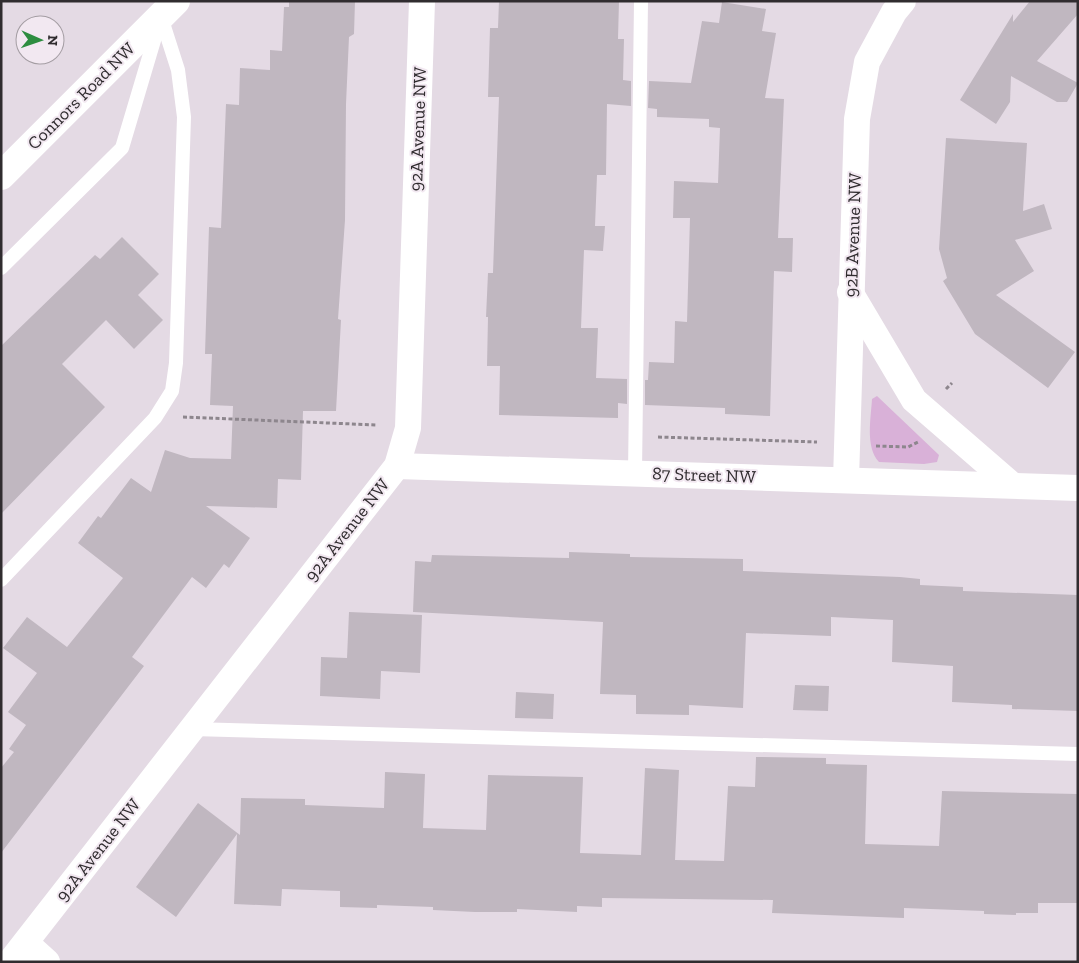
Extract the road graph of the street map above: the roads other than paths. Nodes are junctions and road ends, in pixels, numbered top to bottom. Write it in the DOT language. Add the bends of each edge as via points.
graph roads {
  1 [pos="422,1"];
  2 [pos="642,1"];
  3 [pos="903,1"];
  4 [pos="168,9"];
  5 [pos="1,176"];
  6 [pos="1,268"];
  7 [pos="850,292"];
  8 [pos="396,466"];
  9 [pos="635,473"];
  10 [pos="846,480"];
  11 [pos="1012,486"];
  12 [pos="1078,488"];
  13 [pos="1,580"];
  14 [pos="192,729"];
  15 [pos="1078,754"];
  16 [pos="18,952"];
  17 [pos="47,962"];
  1 -- 8 [label="street, 92A Avenue NW" via="408,428"];
  2 -- 9 [label="lane"];
  3 -- 7 [label="street, 92B Avenue NW" via="866,62 857,119"];
  4 -- 5 [label="main road, Connors Road NW"];
  4 -- 6 [label="lane, Connors Road NW" via="122,148"];
  4 -- 13 [label="lane" via="184,117 176,363 172,391 155,418"];
  7 -- 10 [label="street, 92B Avenue NW"];
  7 -- 11 [label="street" via="914,400"];
  8 -- 9 [label="street, 87 Street NW"];
  8 -- 14 [label="street, 92A Avenue NW"];
  9 -- 10 [label="street, 87 Street NW"];
  10 -- 11 [label="street, 87 Street NW"];
  11 -- 12 [label="street, 87 Street NW"];
  14 -- 15 [label="lane"];
  14 -- 16 [label="street, 92A Avenue NW"];
  16 -- 17 [label="street"];
}
